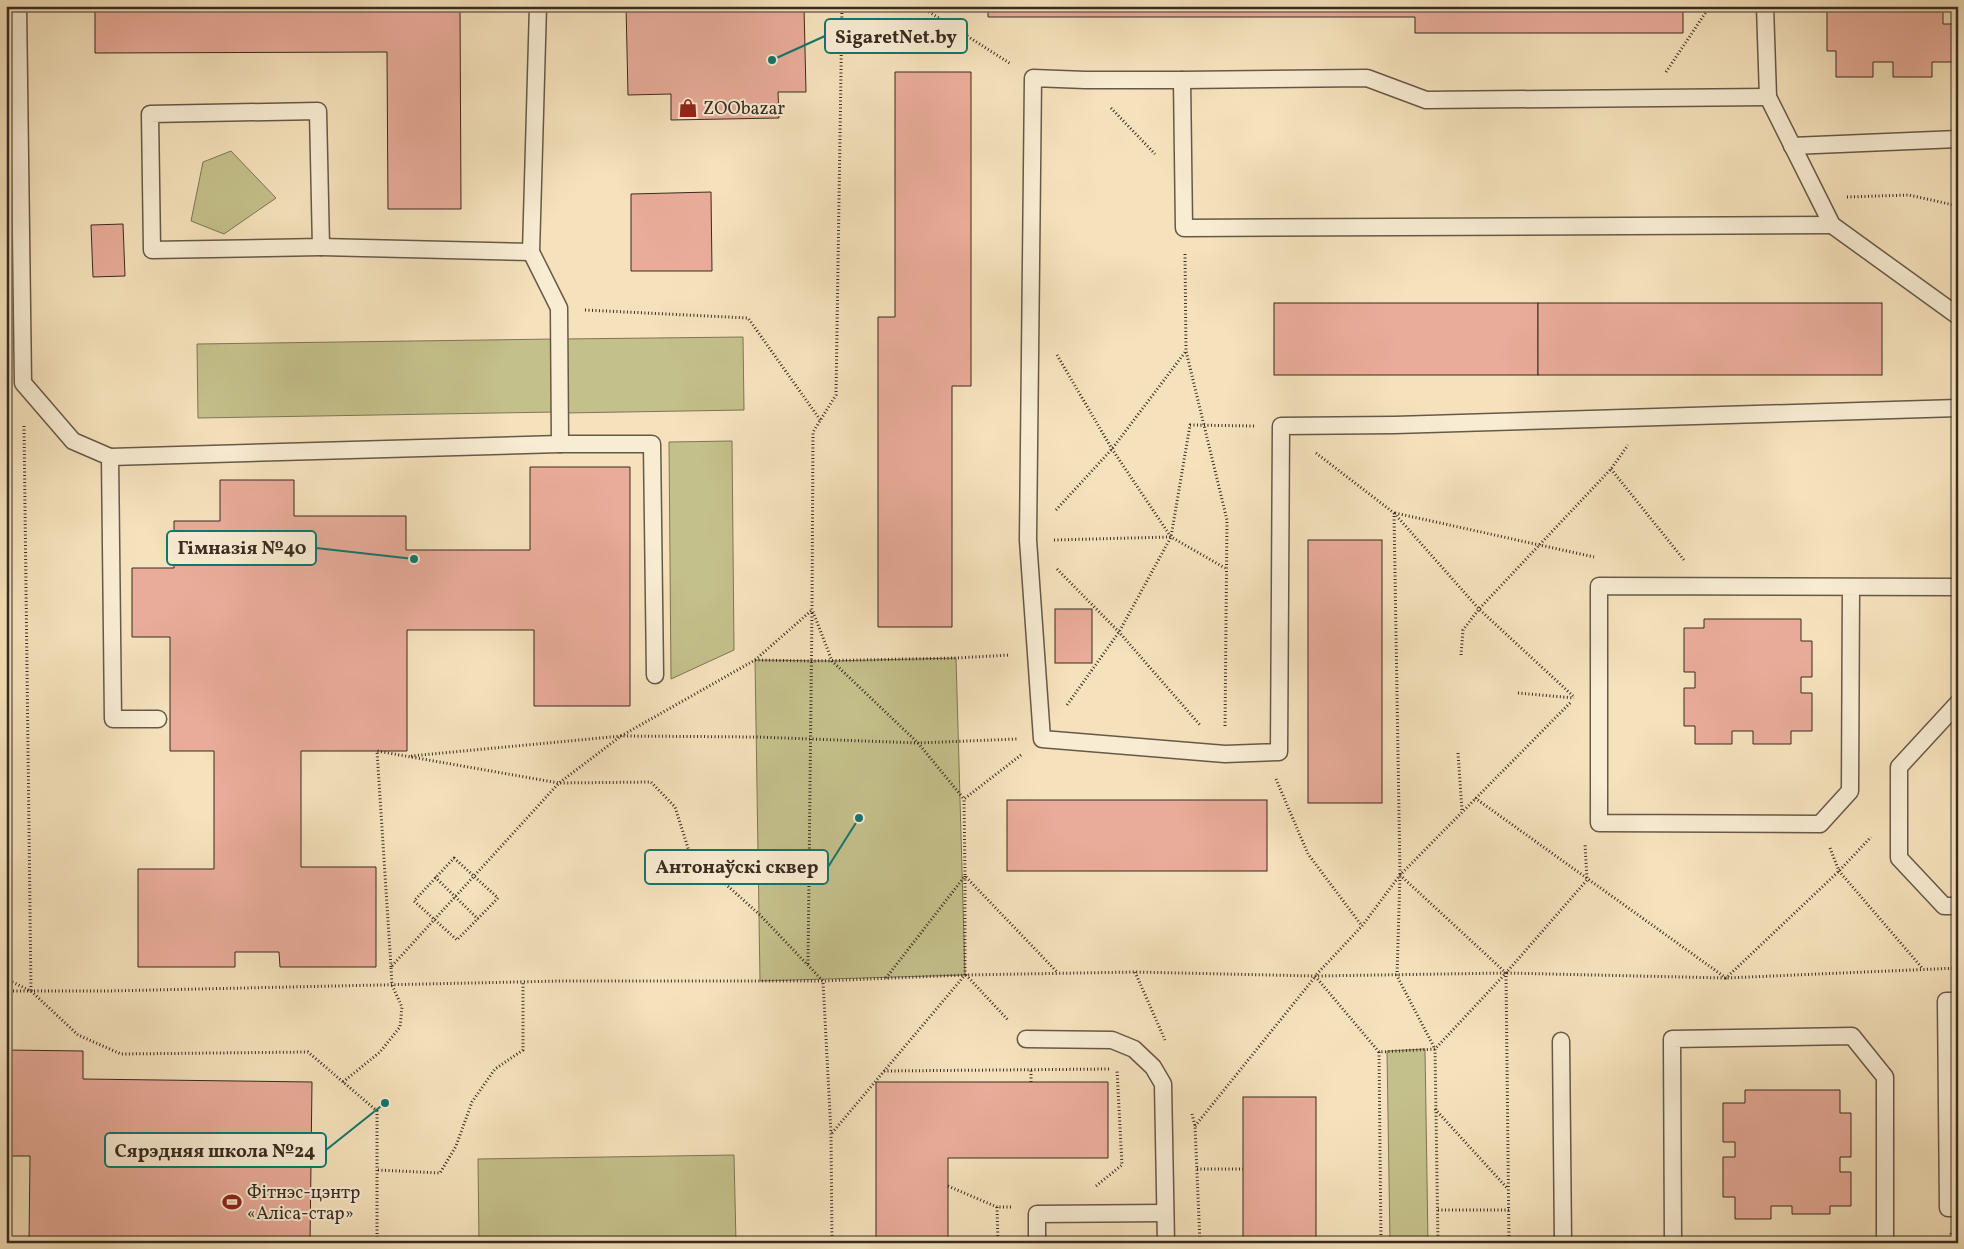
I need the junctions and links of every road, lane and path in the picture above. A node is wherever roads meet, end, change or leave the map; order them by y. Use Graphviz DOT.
graph roads {
  1 [pos="18,6"];
  2 [pos="538,6"];
  3 [pos="842,6"];
  4 [pos="920,6"];
  5 [pos="1710,6"];
  6 [pos="1765,6"];
  7 [pos="12,49"];
  8 [pos="1033,78"];
  9 [pos="1085,80"];
  10 [pos="1182,80"];
  11 [pos="1768,97"];
  12 [pos="1649,98"];
  13 [pos="1958,139"];
  14 [pos="1792,146"];
  15 [pos="1183,183"];
  16 [pos="1819,198"];
  17 [pos="1958,206"];
  18 [pos="1832,225"];
  19 [pos="1184,228"];
  20 [pos="321,247"];
  21 [pos="531,252"];
  22 [pos="559,308"];
  23 [pos="1958,316"];
  24 [pos="1055,350"];
  25 [pos="1186,350"];
  26 [pos="23,383"];
  27 [pos="1958,408"];
  28 [pos="1647,418"];
  29 [pos="821,421"];
  30 [pos="1204,425"];
  31 [pos="1281,426"];
  32 [pos="560,444"];
  33 [pos="1112,449"];
  34 [pos="110,457"];
  35 [pos="1611,469"];
  36 [pos="1394,513"];
  37 [pos="1171,537"];
  38 [pos="1028,540"];
  39 [pos="1540,545"];
  40 [pos="1594,557"];
  41 [pos="1225,568"];
  42 [pos="1704,586"];
  43 [pos="1958,587"];
  44 [pos="1851,588"];
  45 [pos="812,609"];
  46 [pos="1479,609"];
  47 [pos="1119,632"];
  48 [pos="1036,654"];
  49 [pos="1461,655"];
  50 [pos="755,660"];
  51 [pos="812,661"];
  52 [pos="832,661"];
  53 [pos="655,675"];
  54 [pos="1518,694"];
  55 [pos="1575,698"];
  56 [pos="1958,703"];
  57 [pos="1576,708"];
  58 [pos="158,719"];
  59 [pos="621,736"];
  60 [pos="1042,738"];
  61 [pos="811,739"];
  62 [pos="918,743"];
  63 [pos="1264,753"];
  64 [pos="1458,753"];
  65 [pos="1225,754"];
  66 [pos="406,756"];
  67 [pos="559,783"];
  68 [pos="1475,798"];
  69 [pos="964,799"];
  70 [pos="1899,807"];
  71 [pos="1462,810"];
  72 [pos="1820,824"];
  73 [pos="1585,842"];
  74 [pos="1839,871"];
  75 [pos="1400,875"];
  76 [pos="473,876"];
  77 [pos="965,876"];
  78 [pos="435,877"];
  79 [pos="1587,880"];
  80 [pos="455,897"];
  81 [pos="1958,906"];
  82 [pos="478,919"];
  83 [pos="436,920"];
  84 [pos="1362,926"];
  85 [pos="808,965"];
  86 [pos="391,967"];
  87 [pos="1958,968"];
  88 [pos="1923,970"];
  89 [pos="1135,972"];
  90 [pos="1058,973"];
  91 [pos="1506,973"];
  92 [pos="965,975"];
  93 [pos="1315,976"];
  94 [pos="1397,976"];
  95 [pos="885,978"];
  96 [pos="1726,978"];
  97 [pos="6,979"];
  98 [pos="823,981"];
  99 [pos="523,983"];
  100 [pos="392,985"];
  101 [pos="6,991"];
  102 [pos="31,991"];
  103 [pos="1958,1001"];
  104 [pos="1026,1039"];
  105 [pos="1561,1041"];
  106 [pos="1166,1043"];
  107 [pos="1435,1049"];
  108 [pos="1379,1052"];
  109 [pos="1117,1069"];
  110 [pos="1031,1070"];
  111 [pos="884,1071"];
  112 [pos="1123,1075"];
  113 [pos="343,1082"];
  114 [pos="1031,1082"];
  115 [pos="1190,1107"];
  116 [pos="1435,1108"];
  117 [pos="1195,1126"];
  118 [pos="831,1133"];
  119 [pos="1197,1169"];
  120 [pos="1243,1169"];
  121 [pos="378,1170"];
  122 [pos="948,1186"];
  123 [pos="1092,1188"];
  124 [pos="1508,1189"];
  125 [pos="997,1207"];
  126 [pos="1958,1208"];
  127 [pos="1438,1210"];
  128 [pos="1509,1210"];
  129 [pos="1166,1213"];
  130 [pos="377,1243"];
  131 [pos="832,1243"];
  132 [pos="1037,1243"];
  133 [pos="1166,1243"];
  134 [pos="1200,1243"];
  135 [pos="1380,1243"];
  136 [pos="1438,1243"];
  137 [pos="1509,1243"];
  138 [pos="1563,1243"];
  139 [pos="1672,1243"];
  140 [pos="1885,1243"];
  1 -- 7 [label="lane"];
  2 -- 21 [label="lane"];
  3 -- 29 [label="path"];
  4 -- 8 [label="path"];
  5 -- 12 [label="path"];
  6 -- 11 [label="lane"];
  7 -- 26 [label="lane"];
  8 -- 9 [label="lane"];
  8 -- 38 [label="lane"];
  9 -- 10 [label="lane"];
  9 -- 15 [label="path"];
  10 -- 12 [label="lane"];
  10 -- 15 [label="lane"];
  11 -- 12 [label="lane"];
  11 -- 14 [label="lane"];
  13 -- 14 [label="lane"];
  14 -- 16 [label="lane"];
  15 -- 19 [label="lane"];
  16 -- 17 [label="path"];
  16 -- 18 [label="lane"];
  18 -- 19 [label="lane"];
  18 -- 23 [label="lane"];
  19 -- 25 [label="path"];
  20 -- 20 [label="lane"];
  20 -- 21 [label="lane"];
  21 -- 22 [label="lane"];
  22 -- 29 [label="path"];
  22 -- 32 [label="lane"];
  24 -- 33 [label="path"];
  25 -- 30 [label="path"];
  25 -- 33 [label="path"];
  26 -- 34 [label="lane"];
  26 -- 102 [label="path"];
  27 -- 28 [label="lane"];
  28 -- 31 [label="lane"];
  28 -- 35 [label="path"];
  29 -- 45 [label="path"];
  30 -- 31 [label="path"];
  30 -- 37 [label="path"];
  30 -- 41 [label="path"];
  31 -- 36 [label="path"];
  31 -- 63 [label="lane"];
  32 -- 34 [label="lane"];
  32 -- 53 [label="lane"];
  33 -- 37 [label="path"];
  33 -- 38 [label="path"];
  34 -- 58 [label="lane"];
  35 -- 39 [label="path"];
  35 -- 42 [label="path"];
  36 -- 39 [label="path"];
  36 -- 46 [label="path"];
  36 -- 75 [label="path"];
  37 -- 38 [label="path"];
  37 -- 41 [label="path"];
  37 -- 47 [label="path"];
  38 -- 47 [label="path"];
  38 -- 48 [label="lane"];
  39 -- 40 [label="path"];
  39 -- 46 [label="path"];
  41 -- 65 [label="path"];
  42 -- 44 [label="lane"];
  42 -- 72 [label="lane"];
  43 -- 44 [label="lane"];
  44 -- 72 [label="lane"];
  45 -- 50 [label="path"];
  45 -- 51 [label="path"];
  45 -- 52 [label="path"];
  46 -- 49 [label="path"];
  46 -- 55 [label="path"];
  47 -- 60 [label="path"];
  47 -- 65 [label="path"];
  48 -- 52 [label="path"];
  48 -- 60 [label="lane"];
  50 -- 51 [label="path"];
  50 -- 59 [label="path"];
  51 -- 52 [label="path"];
  51 -- 61 [label="path"];
  52 -- 62 [label="path"];
  54 -- 55 [label="path"];
  55 -- 57 [label="path"];
  55 -- 68 [label="path"];
  56 -- 70 [label="lane"];
  59 -- 61 [label="path"];
  59 -- 66 [label="path"];
  59 -- 67 [label="path"];
  60 -- 62 [label="path"];
  60 -- 65 [label="lane"];
  60 -- 69 [label="path"];
  61 -- 62 [label="path"];
  61 -- 85 [label="path"];
  62 -- 69 [label="path"];
  63 -- 65 [label="lane"];
  63 -- 84 [label="path"];
  64 -- 71 [label="path"];
  66 -- 67 [label="path"];
  66 -- 86 [label="path"];
  67 -- 76 [label="path"];
  67 -- 85 [label="path"];
  68 -- 71 [label="path"];
  68 -- 79 [label="path"];
  69 -- 77 [label="path"];
  70 -- 74 [label="path"];
  70 -- 81 [label="lane"];
  71 -- 75 [label="path"];
  72 -- 74 [label="path"];
  73 -- 79 [label="path"];
  74 -- 88 [label="path"];
  74 -- 96 [label="path"];
  75 -- 84 [label="path"];
  75 -- 91 [label="path"];
  75 -- 94 [label="path"];
  76 -- 78 [label="path"];
  76 -- 80 [label="path"];
  76 -- 82 [label="path"];
  77 -- 90 [label="path"];
  77 -- 92 [label="path"];
  77 -- 95 [label="path"];
  78 -- 80 [label="path"];
  78 -- 83 [label="path"];
  79 -- 91 [label="path"];
  79 -- 96 [label="path"];
  80 -- 82 [label="path"];
  80 -- 83 [label="path"];
  82 -- 83 [label="path"];
  83 -- 86 [label="path"];
  84 -- 93 [label="path"];
  85 -- 98 [label="path"];
  86 -- 100 [label="path"];
  87 -- 88 [label="path"];
  88 -- 96 [label="path"];
  89 -- 90 [label="path"];
  89 -- 93 [label="path"];
  89 -- 106 [label="path"];
  90 -- 92 [label="path"];
  91 -- 94 [label="path"];
  91 -- 96 [label="path"];
  91 -- 107 [label="path"];
  91 -- 124 [label="path"];
  92 -- 95 [label="path"];
  92 -- 104 [label="path"];
  92 -- 111 [label="path"];
  93 -- 94 [label="path"];
  93 -- 108 [label="path"];
  93 -- 117 [label="path"];
  94 -- 107 [label="path"];
  95 -- 98 [label="path"];
  97 -- 102 [label="path"];
  98 -- 99 [label="path"];
  98 -- 118 [label="path"];
  99 -- 100 [label="path"];
  99 -- 121 [label="path"];
  100 -- 102 [label="path"];
  100 -- 113 [label="path"];
  101 -- 102 [label="path"];
  102 -- 113 [label="path"];
  103 -- 126 [label="lane"];
  104 -- 129 [label="lane"];
  105 -- 138 [label="lane"];
  107 -- 108 [label="path"];
  107 -- 116 [label="path"];
  108 -- 135 [label="path"];
  109 -- 110 [label="path"];
  109 -- 112 [label="path"];
  109 -- 123 [label="path"];
  110 -- 111 [label="path"];
  110 -- 114 [label="path"];
  111 -- 118 [label="path"];
  113 -- 121 [label="path"];
  115 -- 117 [label="path"];
  116 -- 124 [label="path"];
  116 -- 127 [label="path"];
  117 -- 119 [label="path"];
  118 -- 131 [label="path"];
  119 -- 120 [label="path"];
  119 -- 134 [label="path"];
  121 -- 130 [label="path"];
  122 -- 125 [label="path"];
  124 -- 128 [label="path"];
  127 -- 128 [label="path"];
  127 -- 136 [label="path"];
  128 -- 137 [label="path"];
  129 -- 132 [label="lane"];
  129 -- 133 [label="lane"];
  139 -- 140 [label="lane"];
}
